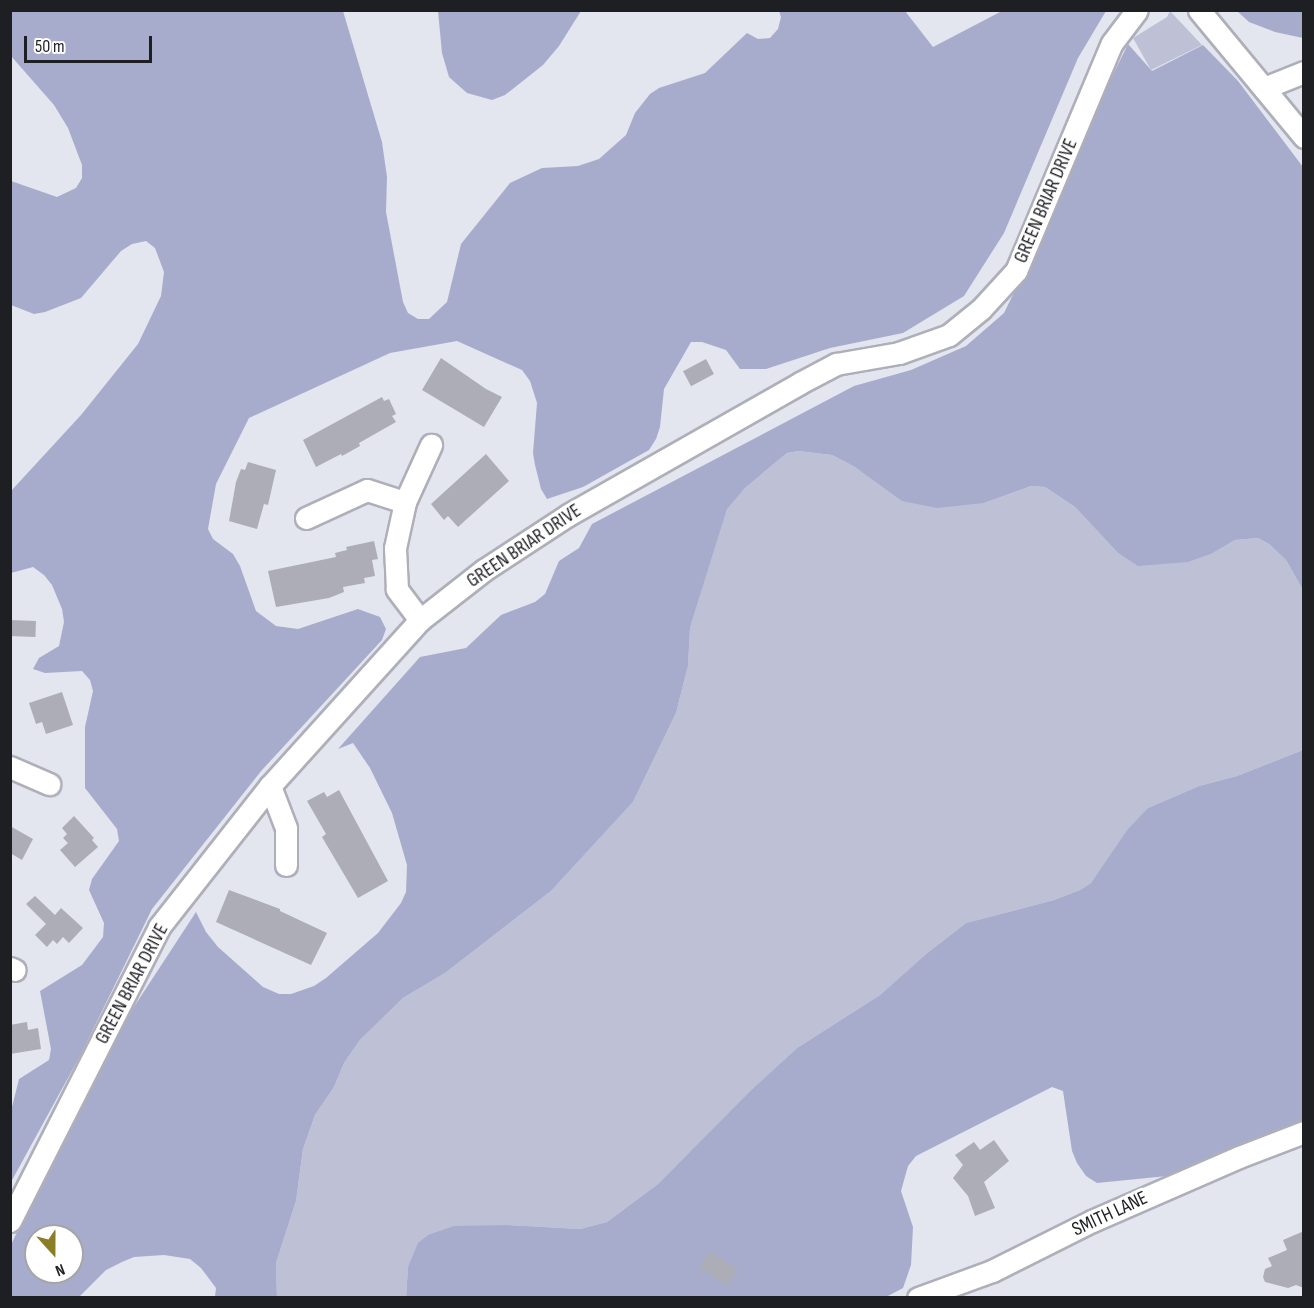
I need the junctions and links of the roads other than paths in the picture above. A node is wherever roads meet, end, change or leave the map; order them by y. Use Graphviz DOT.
graph roads {
  1 [pos="1137,10"];
  2 [pos="1199,10"];
  3 [pos="1304,72"];
  4 [pos="1264,88"];
  5 [pos="1304,137"];
  6 [pos="431,445"];
  7 [pos="405,502"];
  8 [pos="306,518"];
  9 [pos="420,620"];
  10 [pos="10,767"];
  11 [pos="49,784"];
  12 [pos="270,786"];
  13 [pos="286,865"];
  14 [pos="1304,1132"];
  15 [pos="10,1221"];
  16 [pos="918,1298"];
  1 -- 9 [label="street, GREEN BRIAR DRIVE"];
  2 -- 4 [label="street"];
  3 -- 4 [label="street"];
  4 -- 5 [label="street"];
  6 -- 7 [label="street"];
  7 -- 8 [label="street"];
  7 -- 9 [label="street"];
  9 -- 12 [label="street, GREEN BRIAR DRIVE"];
  10 -- 11 [label="street"];
  12 -- 13 [label="street"];
  12 -- 15 [label="street, GREEN BRIAR DRIVE"];
  14 -- 16 [label="street, SMITH LANE"];
}
